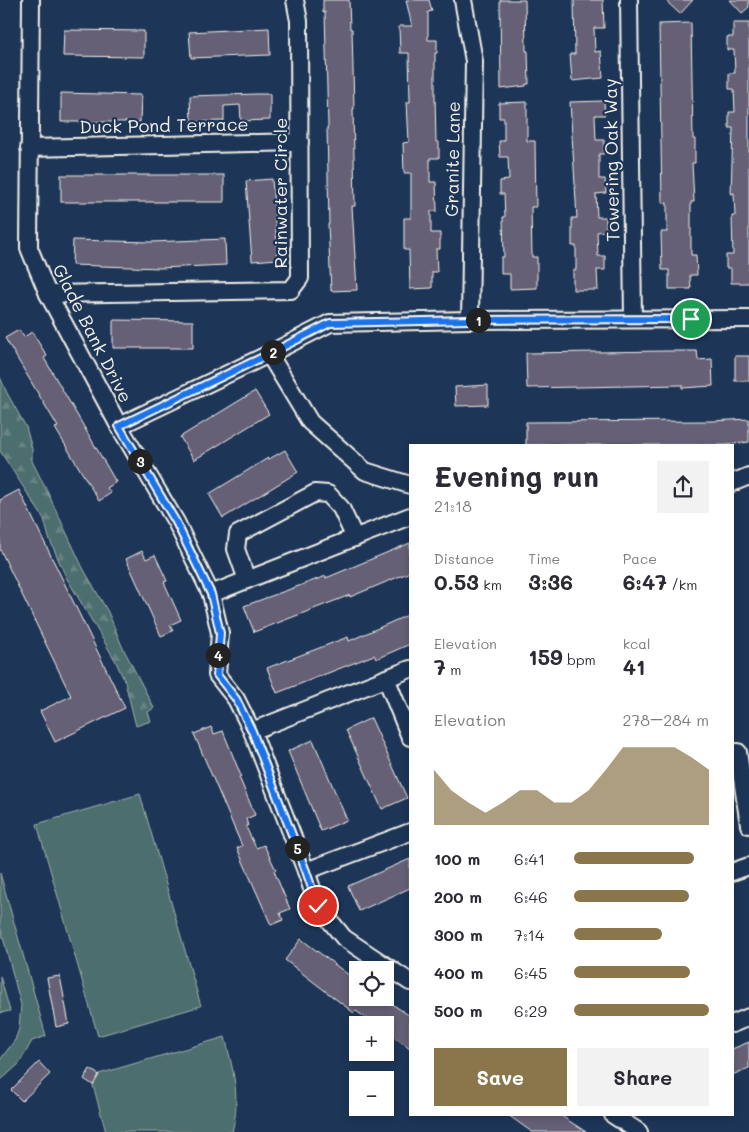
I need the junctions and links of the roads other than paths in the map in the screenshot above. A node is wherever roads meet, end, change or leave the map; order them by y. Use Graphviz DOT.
graph roads {
  1 [pos="30,0"];
  2 [pos="295,0"];
  3 [pos="463,0"];
  4 [pos="629,0"];
  5 [pos="300,142"];
  6 [pos="29,148"];
  7 [pos="48,294"];
  8 [pos="633,319"];
  9 [pos="749,319"];
  10 [pos="470,320"];
  11 [pos="269,354"];
  12 [pos="119,426"];
  13 [pos="749,476"];
  14 [pos="734,482"];
  15 [pos="409,485"];
  16 [pos="409,516"];
  17 [pos="355,538"];
  18 [pos="247,580"];
  19 [pos="211,594"];
  20 [pos="409,669"];
  21 [pos="386,678"];
  22 [pos="252,731"];
  23 [pos="409,735"];
  24 [pos="738,752"];
  25 [pos="749,825"];
  26 [pos="409,832"];
  27 [pos="749,866"];
  28 [pos="306,871"];
  29 [pos="734,871"];
  30 [pos="409,981"];
  31 [pos="749,1017"];
  32 [pos="734,1023"];
  33 [pos="615,1116"];
  34 [pos="639,1132"];
  1 -- 6 [label="street, Glade Bank Drive"];
  2 -- 5 [label="street, Rainwater Circle"];
  3 -- 10 [label="street, Granite Lane"];
  4 -- 8 [label="street, Towering Oak Way"];
  5 -- 6 [label="street, Duck Pond Terrace"];
  5 -- 7 [label="street, Rainwater Circle"];
  6 -- 7 [label="street, Glade Bank Drive"];
  7 -- 12 [label="street, Glade Bank Drive"];
  8 -- 9 [label="street"];
  8 -- 10 [label="street"];
  10 -- 11 [label="street"];
  11 -- 12 [label="street"];
  11 -- 15 [label="street"];
  12 -- 19 [label="street, Glade Bank Drive"];
  13 -- 14 [label="street"];
  16 -- 17 [label="street"];
  17 -- 18 [label="street"];
  17 -- 18 [label="street"];
  18 -- 19 [label="street"];
  19 -- 22 [label="street, Glade Bank Drive"];
  20 -- 21 [label="street"];
  21 -- 22 [label="street"];
  21 -- 23 [label="street"];
  22 -- 28 [label="street, Glade Bank Drive"];
  24 -- 25 [label="street"];
  26 -- 28 [label="street"];
  27 -- 29 [label="street"];
  28 -- 30 [label="street, Glade Bank Drive"];
  31 -- 32 [label="street"];
  33 -- 34 [label="street"];
}
